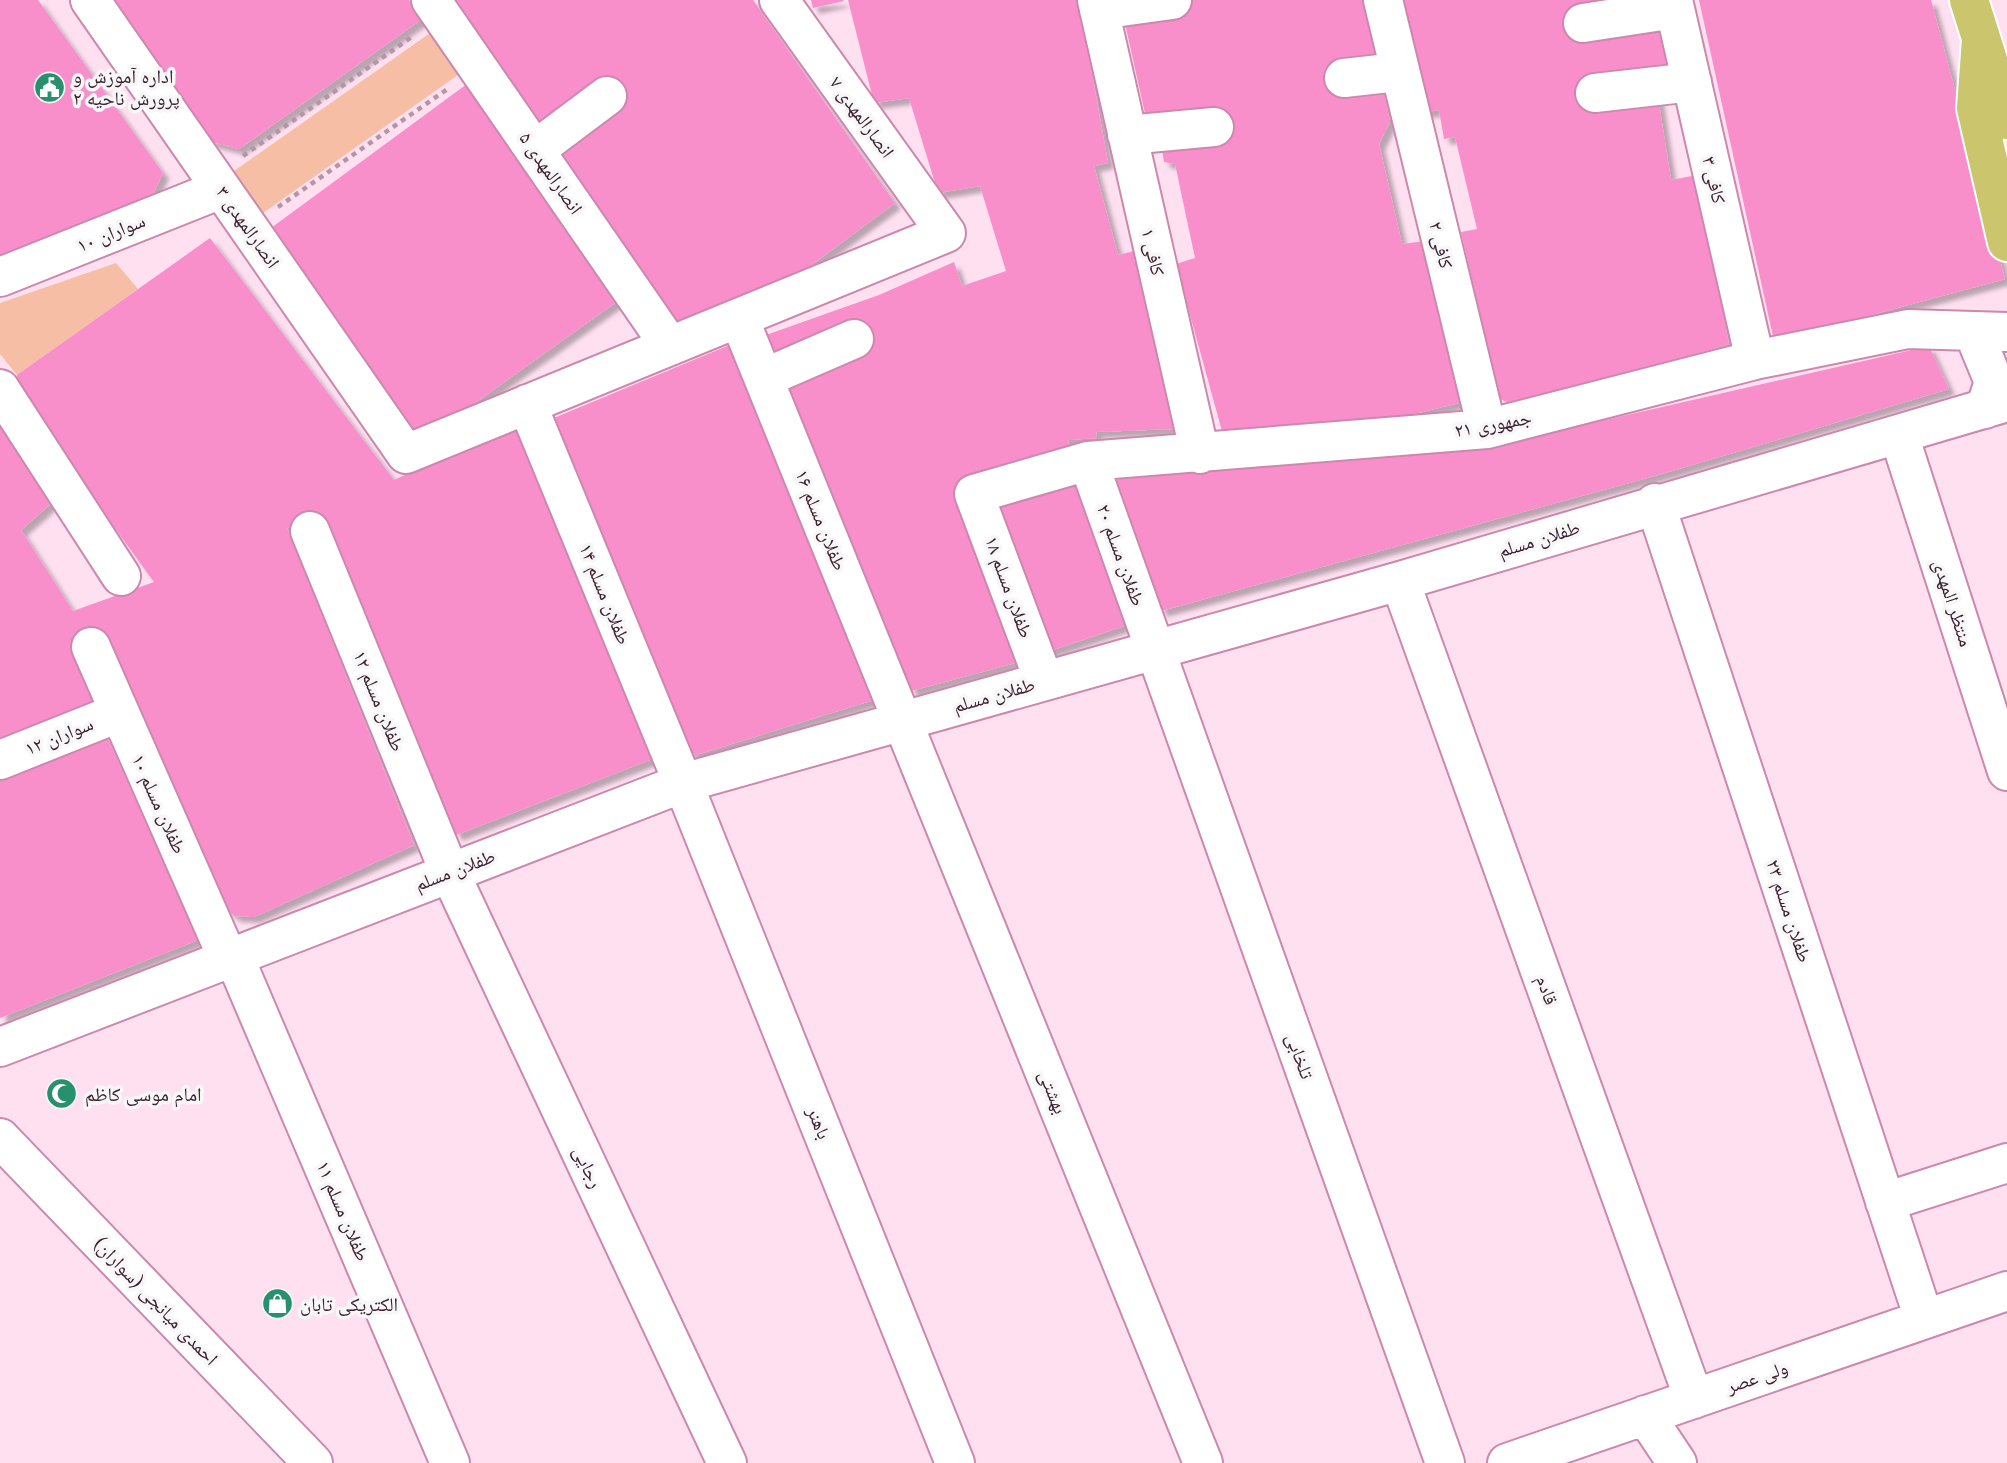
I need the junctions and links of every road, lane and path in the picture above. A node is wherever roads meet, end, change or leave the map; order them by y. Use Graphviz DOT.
graph roads {
  1 [pos="90,0"];
  2 [pos="779,0"];
  3 [pos="1172,0"];
  4 [pos="1383,0"];
  5 [pos="1969,0"];
  6 [pos="1674,4"];
  7 [pos="1098,5"];
  8 [pos="437,8"];
  9 [pos="1583,23"];
  10 [pos="1981,39"];
  11 [pos="1397,66"];
  12 [pos="478,68"];
  13 [pos="1344,78"];
  14 [pos="1692,82"];
  15 [pos="1595,93"];
  16 [pos="607,96"];
  17 [pos="2007,120"];
  18 [pos="1214,127"];
  19 [pos="1126,135"];
  20 [pos="535,150"];
  21 [pos="217,183"];
  22 [pos="248,228"];
  23 [pos="2007,242"];
  24 [pos="0,277"];
  25 [pos="739,318"];
  26 [pos="1990,331"];
  27 [pos="853,339"];
  28 [pos="670,346"];
  29 [pos="1755,360"];
  30 [pos="764,378"];
  31 [pos="0,389"];
  32 [pos="527,404"];
  33 [pos="1996,406"];
  34 [pos="1487,429"];
  35 [pos="1899,435"];
  36 [pos="1200,454"];
  37 [pos="1088,461"];
  38 [pos="974,494"];
  39 [pos="1655,503"];
  40 [pos="310,531"];
  41 [pos="121,576"];
  42 [pos="1400,581"];
  43 [pos="91,647"];
  44 [pos="1155,649"];
  45 [pos="1044,681"];
  46 [pos="118,713"];
  47 [pos="902,721"];
  48 [pos="0,760"];
  49 [pos="2007,771"];
  50 [pos="683,783"];
  51 [pos="449,872"];
  52 [pos="232,960"];
  53 [pos="0,1046"];
  54 [pos="0,1138"];
  55 [pos="2007,1163"];
  56 [pos="1885,1202"];
  57 [pos="2004,1300"];
  58 [pos="1924,1319"];
  59 [pos="1694,1399"];
  60 [pos="1645,1415"];
  61 [pos="313,1463"];
  62 [pos="450,1463"];
  63 [pos="727,1463"];
  64 [pos="955,1463"];
  65 [pos="1203,1463"];
  66 [pos="1446,1463"];
  67 [pos="1507,1463"];
  68 [pos="1677,1463"];
  1 -- 21 [label="street, انصارالمهدی ۳"];
  2 -- 25 [label="street, انصارالمهدی ۷"];
  3 -- 7 [label="street"];
  4 -- 11 [label="street, کافی ۲"];
  5 -- 10 [label="main road"];
  6 -- 9 [label="street"];
  6 -- 14 [label="street, کافی ۳"];
  7 -- 19 [label="street, کافی ۱"];
  8 -- 12 [label="street, انصارالمهدی ۵"];
  8 -- 21 [label="path"];
  10 -- 17 [label="main road"];
  10 -- 23 [label="main road"];
  11 -- 13 [label="street"];
  11 -- 34 [label="street, کافی ۲"];
  12 -- 20 [label="street, انصارالمهدی ۵"];
  12 -- 22 [label="path"];
  14 -- 15 [label="street"];
  14 -- 29 [label="street, کافی ۳"];
  16 -- 20 [label="street"];
  18 -- 19 [label="street"];
  19 -- 36 [label="street, کافی ۱"];
  20 -- 28 [label="street, انصارالمهدی ۵"];
  21 -- 22 [label="street, انصارالمهدی ۳"];
  21 -- 24 [label="street, سواران ۱۰"];
  22 -- 32 [label="street, انصارالمهدی ۳"];
  25 -- 28 [label="street"];
  25 -- 30 [label="street, طفلان مسلم ۱۶"];
  26 -- 29 [label="street, جمهوری ۲۱"];
  26 -- 33 [label="street"];
  27 -- 30 [label="street"];
  28 -- 32 [label="street"];
  29 -- 34 [label="street, جمهوری ۲۱"];
  30 -- 47 [label="street, طفلان مسلم ۱۶"];
  31 -- 41 [label="street"];
  32 -- 50 [label="street, طفلان مسلم ۱۴"];
  33 -- 35 [label="street, طفلان مسلم"];
  34 -- 36 [label="street, جمهوری ۲۱"];
  35 -- 39 [label="street, طفلان مسلم"];
  35 -- 49 [label="street, منتظر المهدی"];
  36 -- 37 [label="street, جمهوری ۲۱"];
  37 -- 38 [label="street, جمهوری ۲۱"];
  37 -- 44 [label="street, طفلان مسلم ۲۰"];
  38 -- 45 [label="street, طفلان مسلم ۱۸"];
  39 -- 42 [label="street, طفلان مسلم"];
  39 -- 56 [label="street, طفلان مسلم ۲۳"];
  40 -- 51 [label="street, طفلان مسلم ۱۲"];
  42 -- 44 [label="street, طفلان مسلم"];
  42 -- 59 [label="street, قادم"];
  43 -- 46 [label="street, طفلان مسلم ۱۰"];
  44 -- 45 [label="street, طفلان مسلم"];
  44 -- 66 [label="street, تلخابی"];
  45 -- 47 [label="street, طفلان مسلم"];
  46 -- 48 [label="street, سواران ۱۲"];
  46 -- 52 [label="street, طفلان مسلم ۱۰"];
  47 -- 50 [label="street, طفلان مسلم"];
  47 -- 65 [label="street, بهشتی"];
  50 -- 51 [label="street, طفلان مسلم"];
  50 -- 64 [label="street, باهنر"];
  51 -- 52 [label="street, طفلان مسلم"];
  51 -- 63 [label="street, رجایی"];
  52 -- 53 [label="street, طفلان مسلم"];
  52 -- 62 [label="street, طفلان مسلم ۱۱"];
  54 -- 61 [label="street, احمدی میانجی (سواران)"];
  55 -- 56 [label="street"];
  56 -- 58 [label="street, طفلان مسلم ۲۳"];
  57 -- 58 [label="street, ولی عصر"];
  58 -- 59 [label="street, ولی عصر"];
  59 -- 60 [label="street, ولی عصر"];
  60 -- 67 [label="street, ولی عصر"];
  60 -- 68 [label="street"];
}
